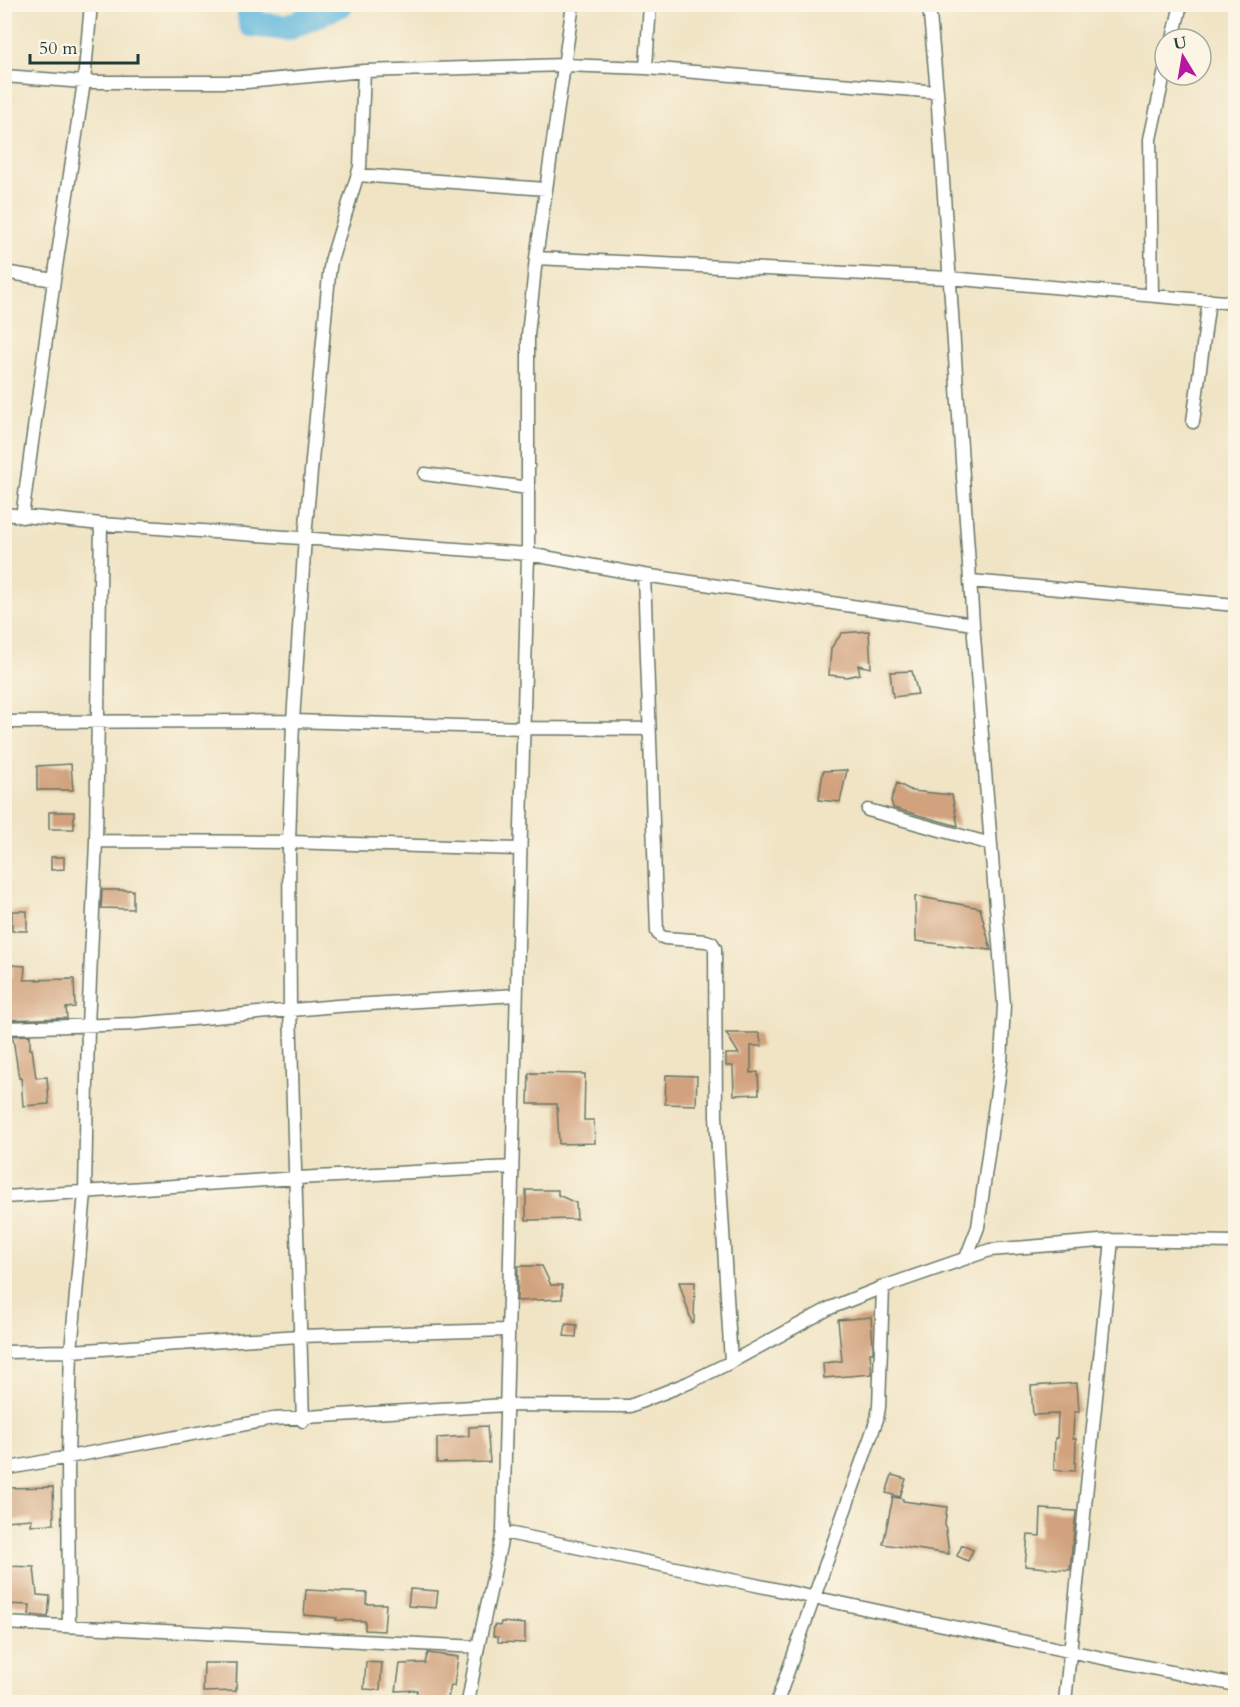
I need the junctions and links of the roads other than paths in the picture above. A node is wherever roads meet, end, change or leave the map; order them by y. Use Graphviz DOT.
graph roads {
  1 [pos="91,4"];
  2 [pos="573,4"];
  3 [pos="650,4"];
  4 [pos="929,4"];
  5 [pos="1181,4"];
  6 [pos="1176,27"];
  7 [pos="564,65"];
  8 [pos="646,69"];
  9 [pos="364,70"];
  10 [pos="4,76"];
  11 [pos="84,82"];
  12 [pos="1161,87"];
  13 [pos="937,92"];
  14 [pos="358,175"];
  15 [pos="546,189"];
  16 [pos="536,258"];
  17 [pos="4,272"];
  18 [pos="949,278"];
  19 [pos="54,280"];
  20 [pos="1152,294"];
  21 [pos="1209,300"];
  22 [pos="1236,303"];
  23 [pos="1193,422"];
  24 [pos="425,474"];
  25 [pos="528,488"];
  26 [pos="4,514"];
  27 [pos="22,517"];
  28 [pos="101,524"];
  29 [pos="304,537"];
  30 [pos="528,554"];
  31 [pos="644,575"];
  32 [pos="971,581"];
  33 [pos="1236,605"];
  34 [pos="973,624"];
  35 [pos="4,722"];
  36 [pos="98,722"];
  37 [pos="293,722"];
  38 [pos="523,728"];
  39 [pos="649,729"];
  40 [pos="868,810"];
  41 [pos="96,841"];
  42 [pos="289,842"];
  43 [pos="991,844"];
  44 [pos="520,849"];
  45 [pos="516,995"];
  46 [pos="290,1010"];
  47 [pos="88,1026"];
  48 [pos="4,1028"];
  49 [pos="512,1167"];
  50 [pos="297,1178"];
  51 [pos="85,1193"];
  52 [pos="4,1197"];
  53 [pos="1112,1240"];
  54 [pos="1236,1242"];
  55 [pos="966,1258"];
  56 [pos="883,1287"];
  57 [pos="507,1330"];
  58 [pos="299,1336"];
  59 [pos="71,1351"];
  60 [pos="4,1352"];
  61 [pos="730,1362"];
  62 [pos="506,1405"];
  63 [pos="303,1419"];
  64 [pos="68,1457"];
  65 [pos="4,1468"];
  66 [pos="503,1532"];
  67 [pos="814,1596"];
  68 [pos="4,1623"];
  69 [pos="69,1626"];
  70 [pos="478,1647"];
  71 [pos="1071,1653"];
  72 [pos="1236,1685"];
  73 [pos="468,1702"];
  74 [pos="777,1702"];
  75 [pos="1065,1702"];
  1 -- 11 [label="street"];
  2 -- 7 [label="street"];
  3 -- 8 [label="street"];
  4 -- 13 [label="street"];
  5 -- 6 [label="street"];
  7 -- 8 [label="street"];
  7 -- 9 [label="street"];
  7 -- 15 [label="street"];
  8 -- 13 [label="street"];
  9 -- 11 [label="street"];
  9 -- 14 [label="street"];
  10 -- 11 [label="street"];
  11 -- 19 [label="street"];
  12 -- 20 [label="street"];
  13 -- 18 [label="street"];
  14 -- 15 [label="street"];
  14 -- 29 [label="street"];
  15 -- 16 [label="street"];
  16 -- 18 [label="street"];
  16 -- 25 [label="street"];
  17 -- 19 [label="street"];
  18 -- 20 [label="street"];
  18 -- 32 [label="street"];
  19 -- 27 [label="street"];
  20 -- 21 [label="street"];
  21 -- 22 [label="street"];
  21 -- 23 [label="street"];
  24 -- 25 [label="street"];
  25 -- 30 [label="street"];
  26 -- 27 [label="street"];
  27 -- 28 [label="street"];
  28 -- 29 [label="street"];
  28 -- 36 [label="street"];
  29 -- 30 [label="street"];
  29 -- 37 [label="street"];
  30 -- 31 [label="street"];
  30 -- 38 [label="street"];
  31 -- 34 [label="street"];
  31 -- 39 [label="street"];
  32 -- 33 [label="street"];
  32 -- 34 [label="street"];
  34 -- 43 [label="street"];
  35 -- 36 [label="street"];
  36 -- 37 [label="street"];
  36 -- 41 [label="street"];
  37 -- 38 [label="street"];
  37 -- 42 [label="street"];
  38 -- 39 [label="street"];
  38 -- 44 [label="street"];
  39 -- 61 [label="street"];
  40 -- 43 [label="street"];
  41 -- 42 [label="street"];
  41 -- 47 [label="street"];
  42 -- 44 [label="street"];
  42 -- 46 [label="street"];
  43 -- 55 [label="street"];
  44 -- 45 [label="street"];
  45 -- 46 [label="street"];
  45 -- 49 [label="street"];
  46 -- 47 [label="street"];
  46 -- 50 [label="street"];
  47 -- 48 [label="street"];
  47 -- 51 [label="street"];
  49 -- 50 [label="street"];
  49 -- 57 [label="street"];
  50 -- 51 [label="street"];
  50 -- 58 [label="street"];
  51 -- 52 [label="street"];
  51 -- 59 [label="street"];
  53 -- 54 [label="street"];
  53 -- 55 [label="street"];
  53 -- 71 [label="street"];
  55 -- 56 [label="street"];
  56 -- 61 [label="street"];
  56 -- 67 [label="street"];
  57 -- 58 [label="street"];
  57 -- 62 [label="street"];
  58 -- 59 [label="street"];
  58 -- 63 [label="street"];
  59 -- 60 [label="street"];
  59 -- 64 [label="street"];
  61 -- 62 [label="street"];
  62 -- 63 [label="street"];
  62 -- 66 [label="street"];
  63 -- 64 [label="street"];
  64 -- 65 [label="street"];
  64 -- 69 [label="street"];
  66 -- 67 [label="street"];
  66 -- 70 [label="street"];
  67 -- 71 [label="street"];
  67 -- 74 [label="street"];
  68 -- 69 [label="street"];
  69 -- 70 [label="street"];
  70 -- 73 [label="street"];
  71 -- 72 [label="street"];
  71 -- 75 [label="street"];
}
